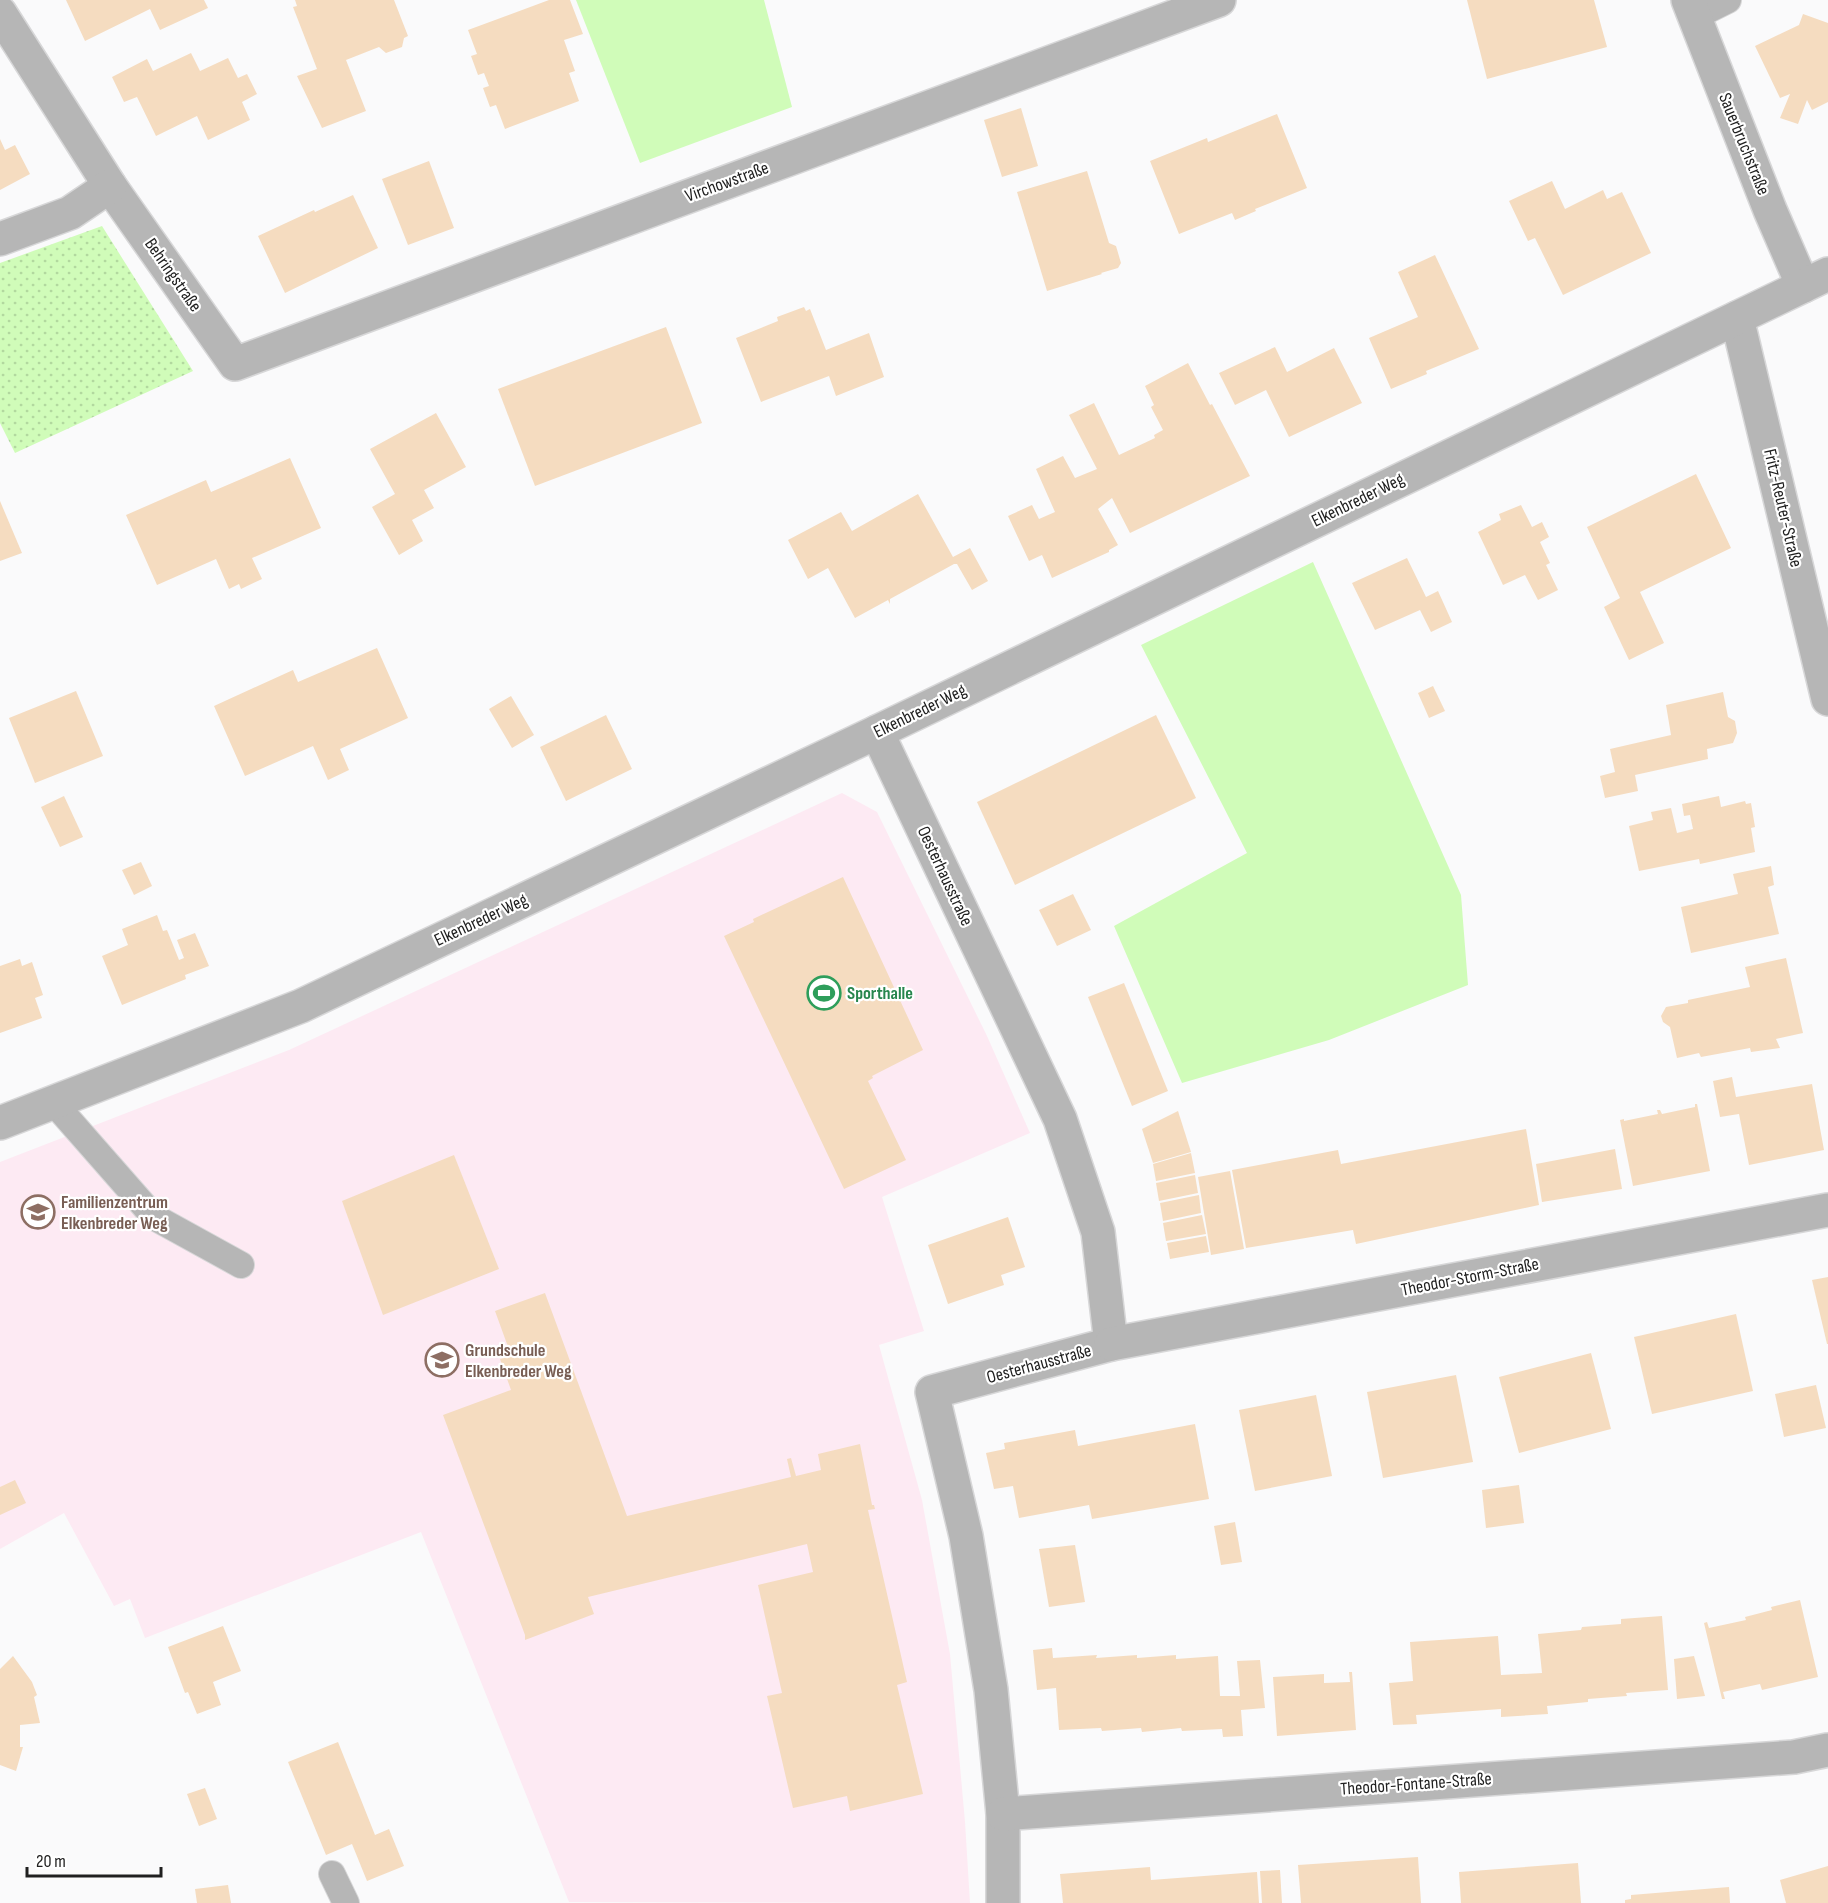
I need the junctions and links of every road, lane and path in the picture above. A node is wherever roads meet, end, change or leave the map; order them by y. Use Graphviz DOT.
graph roads {
  1 [pos="1219,0"];
  2 [pos="1728,0"];
  3 [pos="1691,9"];
  4 [pos="0,13"];
  5 [pos="111,186"];
  6 [pos="0,239"];
  7 [pos="1815,280"];
  8 [pos="1737,318"];
  9 [pos="235,364"];
  10 [pos="1828,699"];
  11 [pos="877,732"];
  12 [pos="54,1103"];
  13 [pos="0,1123"];
  14 [pos="1828,1210"];
  15 [pos="241,1265"];
  16 [pos="1111,1344"];
  17 [pos="1828,1750"];
  18 [pos="1003,1814"];
  19 [pos="332,1874"];
  20 [pos="346,1903"];
  21 [pos="1003,1903"];
  1 -- 9 [label="street, Virchowstraße"];
  2 -- 3 [label="lane"];
  3 -- 7 [label="street, Sauerbruchstraße"];
  4 -- 5 [label="street, Behringstraße"];
  5 -- 6 [label="street"];
  5 -- 9 [label="street, Behringstraße"];
  7 -- 8 [label="street, Elkenbreder Weg"];
  8 -- 10 [label="street, Fritz-Reuter-Straße"];
  8 -- 11 [label="street, Elkenbreder Weg"];
  11 -- 12 [label="street, Elkenbreder Weg"];
  11 -- 16 [label="street, Oesterhausstraße"];
  12 -- 13 [label="street, Elkenbreder Weg"];
  12 -- 15 [label="lane"];
  14 -- 16 [label="street, Theodor-Storm-Straße"];
  16 -- 18 [label="street, Oesterhausstraße"];
  17 -- 18 [label="street, Theodor-Fontane-Straße"];
  18 -- 21 [label="street, Oesterhausstraße"];
  19 -- 20 [label="lane"];
}
